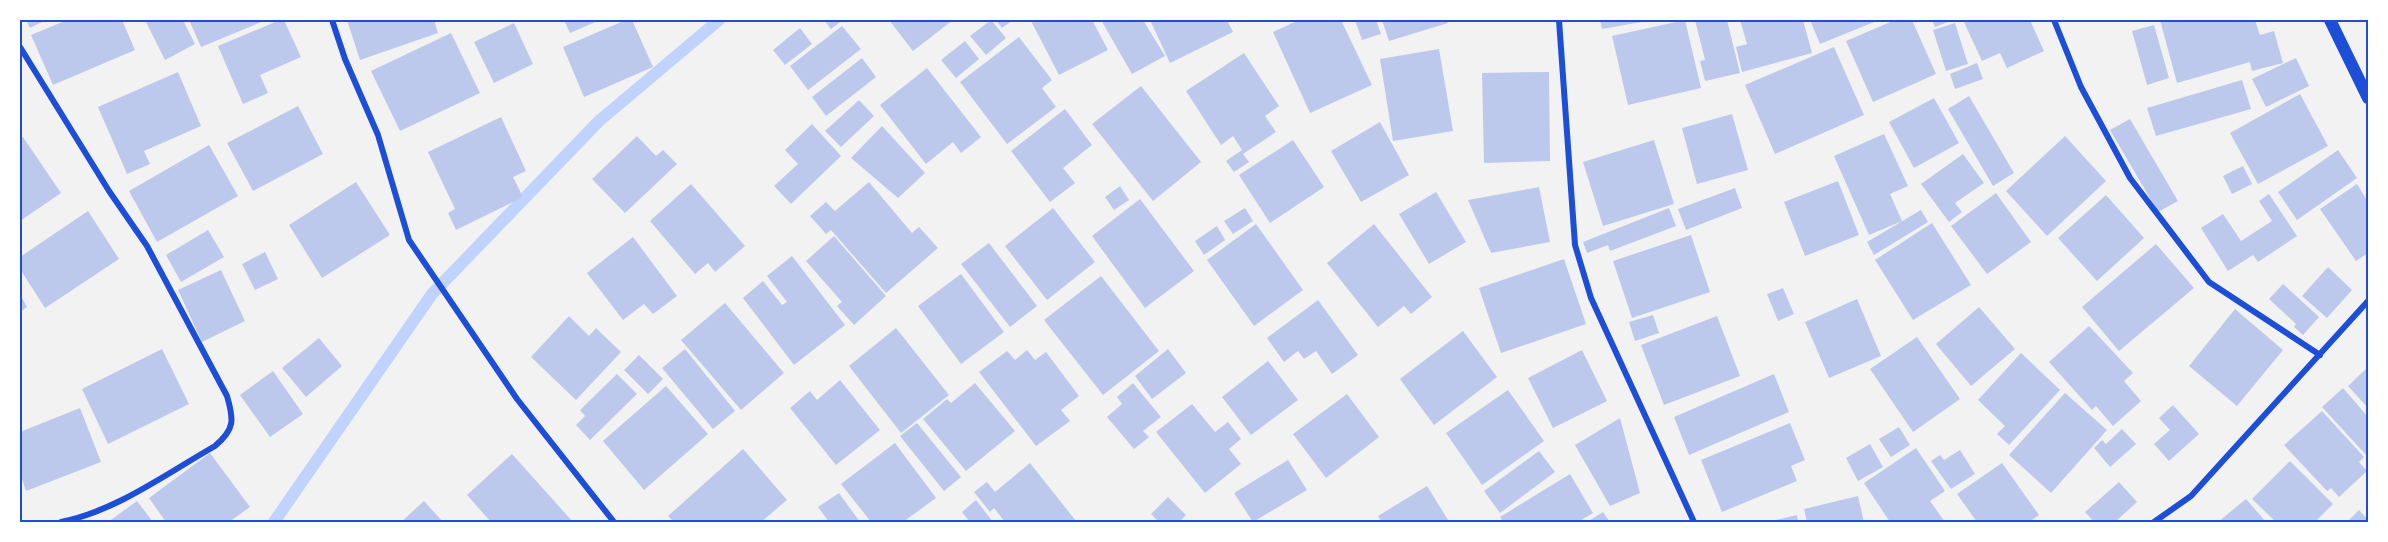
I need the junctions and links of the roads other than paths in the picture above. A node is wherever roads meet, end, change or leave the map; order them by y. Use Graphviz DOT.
graph roads {
  1 [pos="333,20"];
  2 [pos="1559,20"];
  3 [pos="2054,20"];
  4 [pos="2330,20"];
  5 [pos="20,47"];
  6 [pos="2368,98"];
  7 [pos="2368,301"];
  8 [pos="2320,355"];
  9 [pos="61,522"];
  10 [pos="614,522"];
  11 [pos="1694,522"];
  12 [pos="2154,522"];
  1 -- 10 [label="street"];
  2 -- 11 [label="street"];
  3 -- 8 [label="street"];
  4 -- 6 [label="main road"];
  5 -- 9 [label="street"];
  7 -- 8 [label="street"];
  8 -- 12 [label="street"];
}
